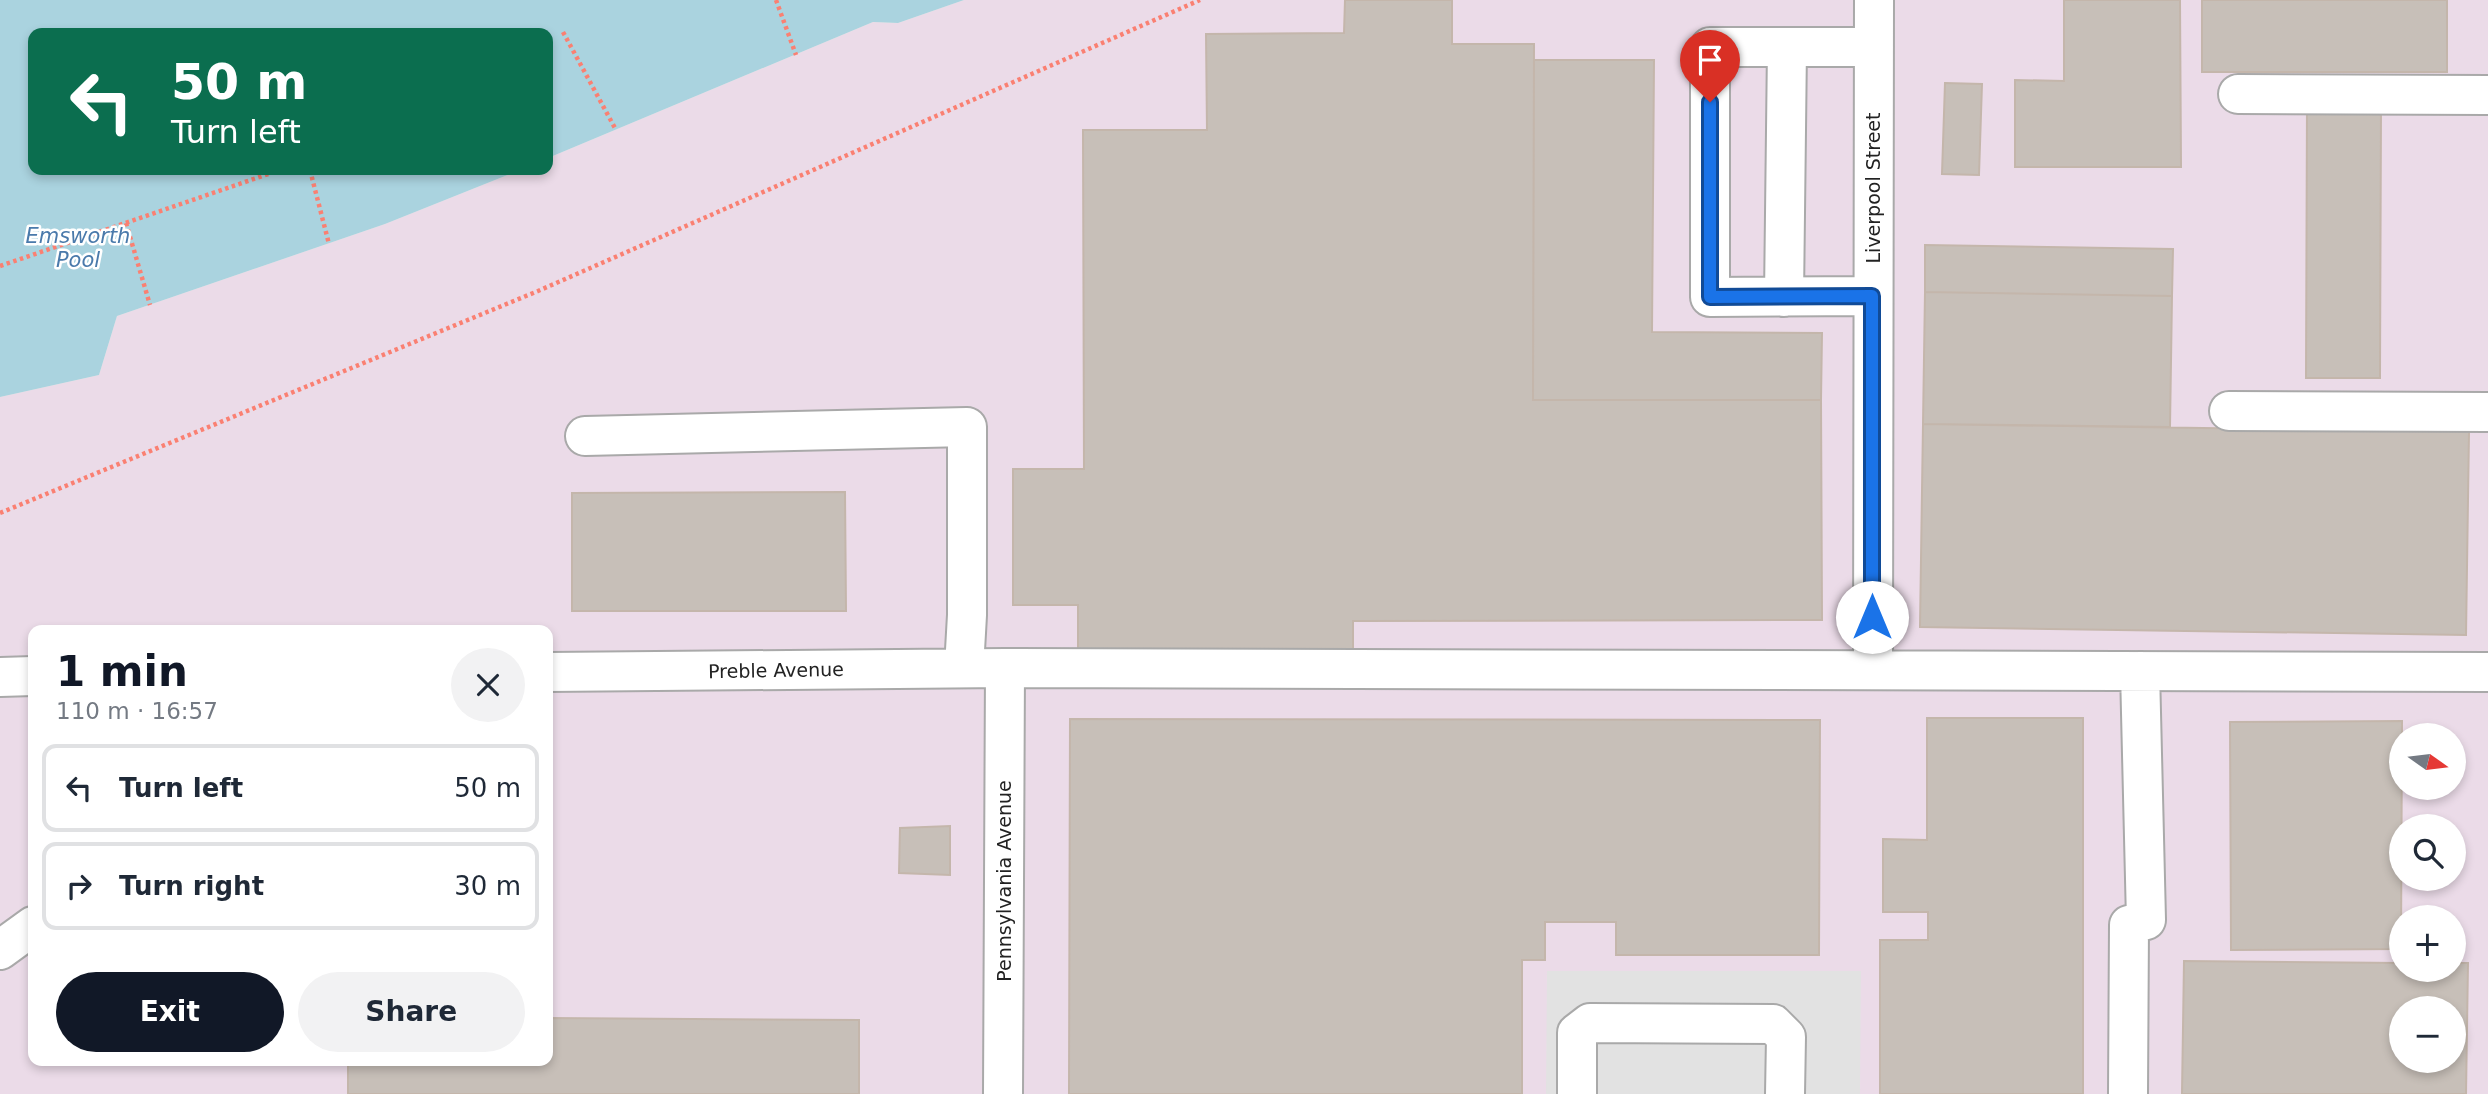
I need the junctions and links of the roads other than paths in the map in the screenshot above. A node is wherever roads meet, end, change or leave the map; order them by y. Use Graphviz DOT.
graph roads {
  1 [pos="1874,0"];
  2 [pos="1787,47"];
  3 [pos="1874,47"];
  4 [pos="2238,94"];
  5 [pos="2488,95"];
  6 [pos="1872,296"];
  7 [pos="1784,297"];
  8 [pos="2229,411"];
  9 [pos="2488,412"];
  10 [pos="584,436"];
  11 [pos="964,668"];
  12 [pos="1005,668"];
  13 [pos="1872,670"];
  14 [pos="2140,671"];
  15 [pos="2488,671"];
  16 [pos="553,672"];
  17 [pos="28,676"];
  18 [pos="0,677"];
  19 [pos="28,930"];
  20 [pos="0,950"];
  21 [pos="1003,1094"];
  22 [pos="1577,1094"];
  23 [pos="1785,1094"];
  24 [pos="2128,1094"];
  1 -- 3 [label="street, Liverpool Street"];
  2 -- 3 [label="street"];
  2 -- 7 [label="street"];
  2 -- 7 [label="street"];
  3 -- 6 [label="street, Liverpool Street"];
  4 -- 5 [label="street"];
  6 -- 7 [label="street"];
  6 -- 13 [label="street, Liverpool Street"];
  8 -- 9 [label="street"];
  10 -- 11 [label="street"];
  11 -- 12 [label="street, Preble Avenue"];
  11 -- 16 [label="street, Preble Avenue"];
  12 -- 13 [label="street, Preble Avenue"];
  12 -- 21 [label="street, Pennsylvania Avenue"];
  13 -- 14 [label="street, Preble Avenue"];
  14 -- 15 [label="street, Preble Avenue"];
  14 -- 24 [label="street"];
  17 -- 18 [label="street"];
  19 -- 20 [label="street"];
  22 -- 23 [label="street"];
}
